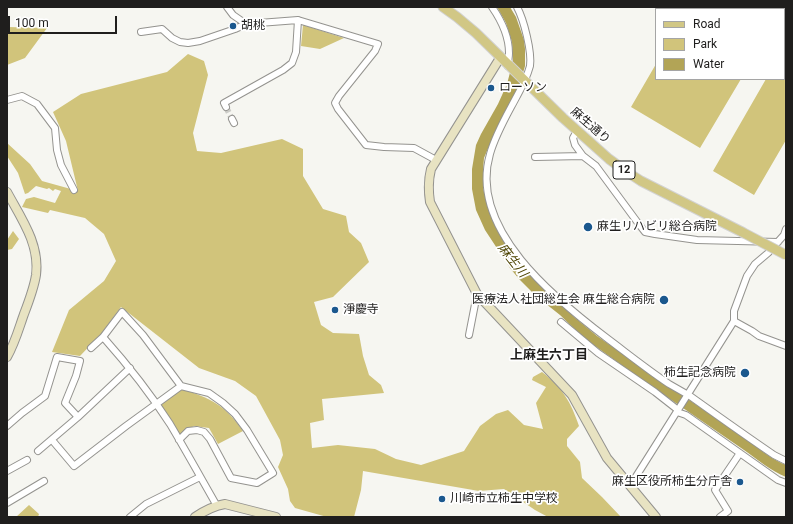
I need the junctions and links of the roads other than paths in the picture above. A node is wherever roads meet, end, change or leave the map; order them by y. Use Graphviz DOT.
graph roads {
  1 [pos="227,7"];
  2 [pos="443,7"];
  3 [pos="492,7"];
  4 [pos="517,7"];
  5 [pos="298,20"];
  6 [pos="246,24"];
  7 [pos="142,32"];
  8 [pos="500,58"];
  9 [pos="508,66"];
  10 [pos="525,81"];
  11 [pos="7,100"];
  12 [pos="226,107"];
  13 [pos="577,131"];
  14 [pos="583,156"];
  15 [pos="535,157"];
  16 [pos="436,160"];
  17 [pos="74,190"];
  18 [pos="7,192"];
  19 [pos="786,229"];
  20 [pos="778,242"];
  21 [pos="786,255"];
  22 [pos="477,294"];
  23 [pos="734,321"];
  24 [pos="561,322"];
  25 [pos="469,335"];
  26 [pos="103,337"];
  27 [pos="786,346"];
  28 [pos="90,348"];
  29 [pos="7,356"];
  30 [pos="130,368"];
  31 [pos="181,386"];
  32 [pos="687,397"];
  33 [pos="156,404"];
  34 [pos="678,410"];
  35 [pos="78,417"];
  36 [pos="7,426"];
  37 [pos="52,440"];
  38 [pos="179,440"];
  39 [pos="38,451"];
  40 [pos="740,453"];
  41 [pos="27,460"];
  42 [pos="786,461"];
  43 [pos="7,471"];
  44 [pos="200,477"];
  45 [pos="44,481"];
  46 [pos="786,483"];
  47 [pos="630,486"];
  48 [pos="7,503"];
  49 [pos="217,506"];
  50 [pos="130,517"];
  51 [pos="195,517"];
  52 [pos="276,517"];
  53 [pos="656,517"];
  54 [pos="720,517"];
  1 -- 6 [label="street"];
  2 -- 8 [label="main road, 麻生通り / 12"];
  3 -- 9 [label="street"];
  4 -- 10 [label="street"];
  5 -- 6 [label="street"];
  5 -- 12 [label="street"];
  5 -- 16 [label="street"];
  6 -- 7 [label="street"];
  8 -- 9 [label="main road, 麻生通り / 12"];
  8 -- 16 [label="street"];
  9 -- 10 [label="main road, 麻生通り / 12"];
  10 -- 13 [label="main road, 麻生通り / 12"];
  10 -- 32 [label="street"];
  11 -- 17 [label="street"];
  13 -- 14 [label="street"];
  13 -- 21 [label="main road, 麻生通り / 12, bridge"];
  14 -- 15 [label="street"];
  14 -- 20 [label="street"];
  16 -- 22 [label="street"];
  18 -- 29 [label="street"];
  19 -- 20 [label="street"];
  20 -- 23 [label="street"];
  22 -- 25 [label="street"];
  22 -- 47 [label="street"];
  23 -- 27 [label="street"];
  23 -- 32 [label="street"];
  24 -- 34 [label="street"];
  26 -- 28 [label="street"];
  26 -- 30 [label="street"];
  26 -- 31 [label="street"];
  30 -- 33 [label="street"];
  30 -- 35 [label="street"];
  31 -- 33 [label="street"];
  31 -- 38 [label="street"];
  32 -- 34 [label="street"];
  32 -- 42 [label="street"];
  33 -- 37 [label="street"];
  33 -- 38 [label="street"];
  34 -- 40 [label="street"];
  34 -- 47 [label="street"];
  35 -- 36 [label="street"];
  35 -- 37 [label="street"];
  37 -- 39 [label="street"];
  38 -- 44 [label="street"];
  40 -- 46 [label="street"];
  40 -- 54 [label="street"];
  41 -- 43 [label="street"];
  44 -- 49 [label="street"];
  44 -- 50 [label="street"];
  45 -- 48 [label="street"];
  47 -- 53 [label="street"];
  49 -- 51 [label="street"];
  49 -- 52 [label="street"];
}
